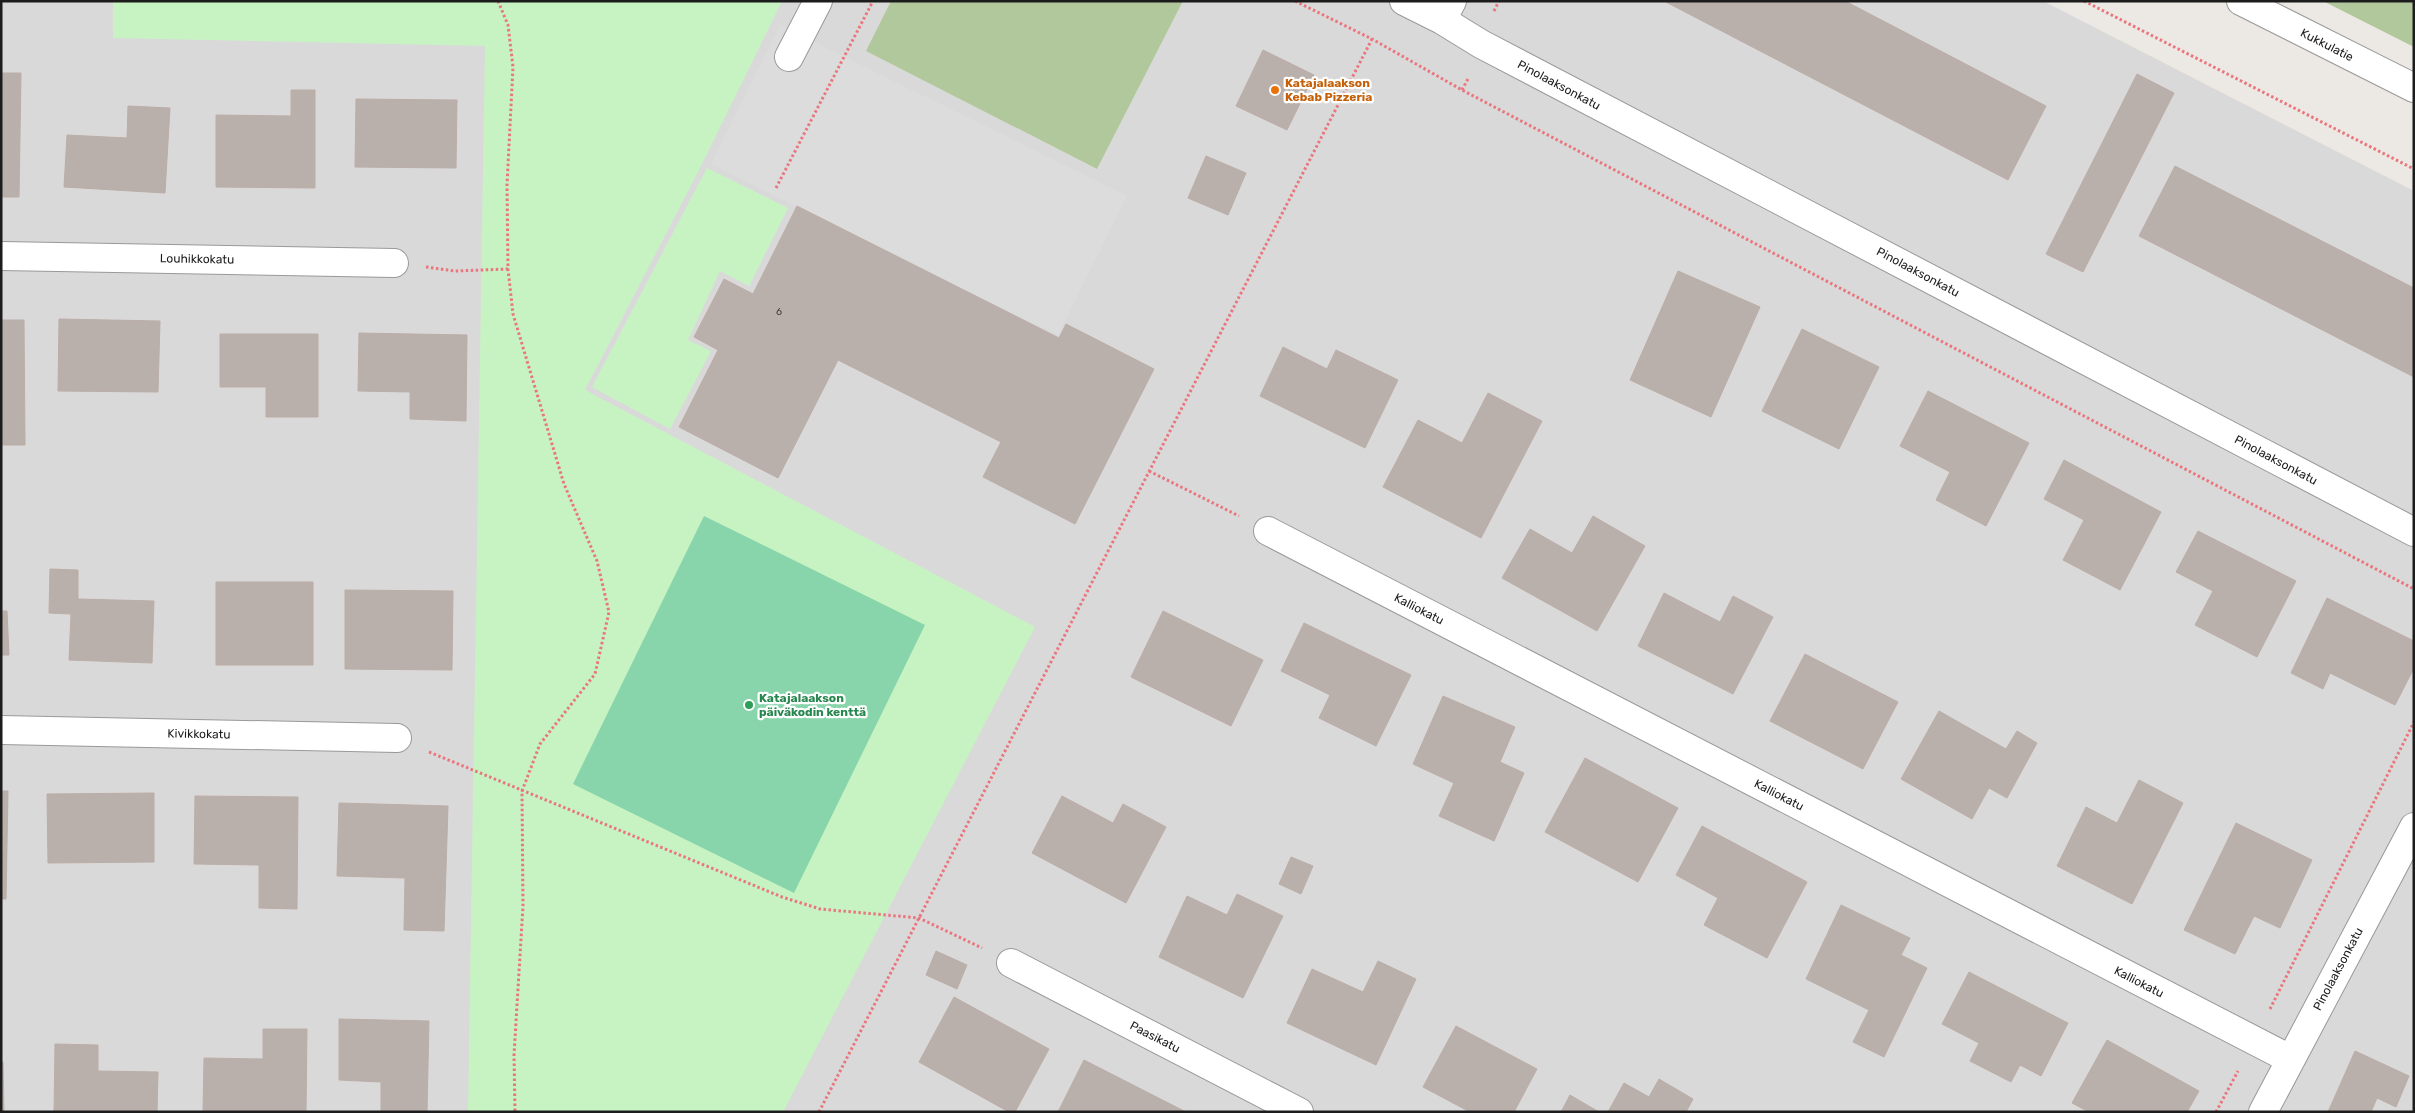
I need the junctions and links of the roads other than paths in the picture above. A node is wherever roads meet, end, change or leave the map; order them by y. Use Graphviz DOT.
graph roads {
  1 [pos="818,1"];
  2 [pos="1404,1"];
  3 [pos="2241,1"];
  4 [pos="1447,11"];
  5 [pos="789,57"];
  6 [pos="2414,88"];
  7 [pos="1,256"];
  8 [pos="394,263"];
  9 [pos="1268,531"];
  10 [pos="2414,532"];
  11 [pos="1,730"];
  12 [pos="397,738"];
  13 [pos="2414,826"];
  14 [pos="1011,963"];
  15 [pos="2290,1059"];
  16 [pos="1299,1112"];
  17 [pos="2263,1112"];
  1 -- 5 [label="street"];
  2 -- 4 [label="street, Pinolaaksonkatu"];
  3 -- 6 [label="street, Kukkulatie"];
  4 -- 10 [label="street, Pinolaaksonkatu"];
  7 -- 8 [label="street, Louhikkokatu"];
  9 -- 15 [label="street, Kalliokatu"];
  11 -- 12 [label="street, Kivikkokatu"];
  13 -- 15 [label="street, Pinolaaksonkatu"];
  14 -- 16 [label="street, Paasikatu"];
  15 -- 17 [label="street, Pinolaaksonkatu"];
}
